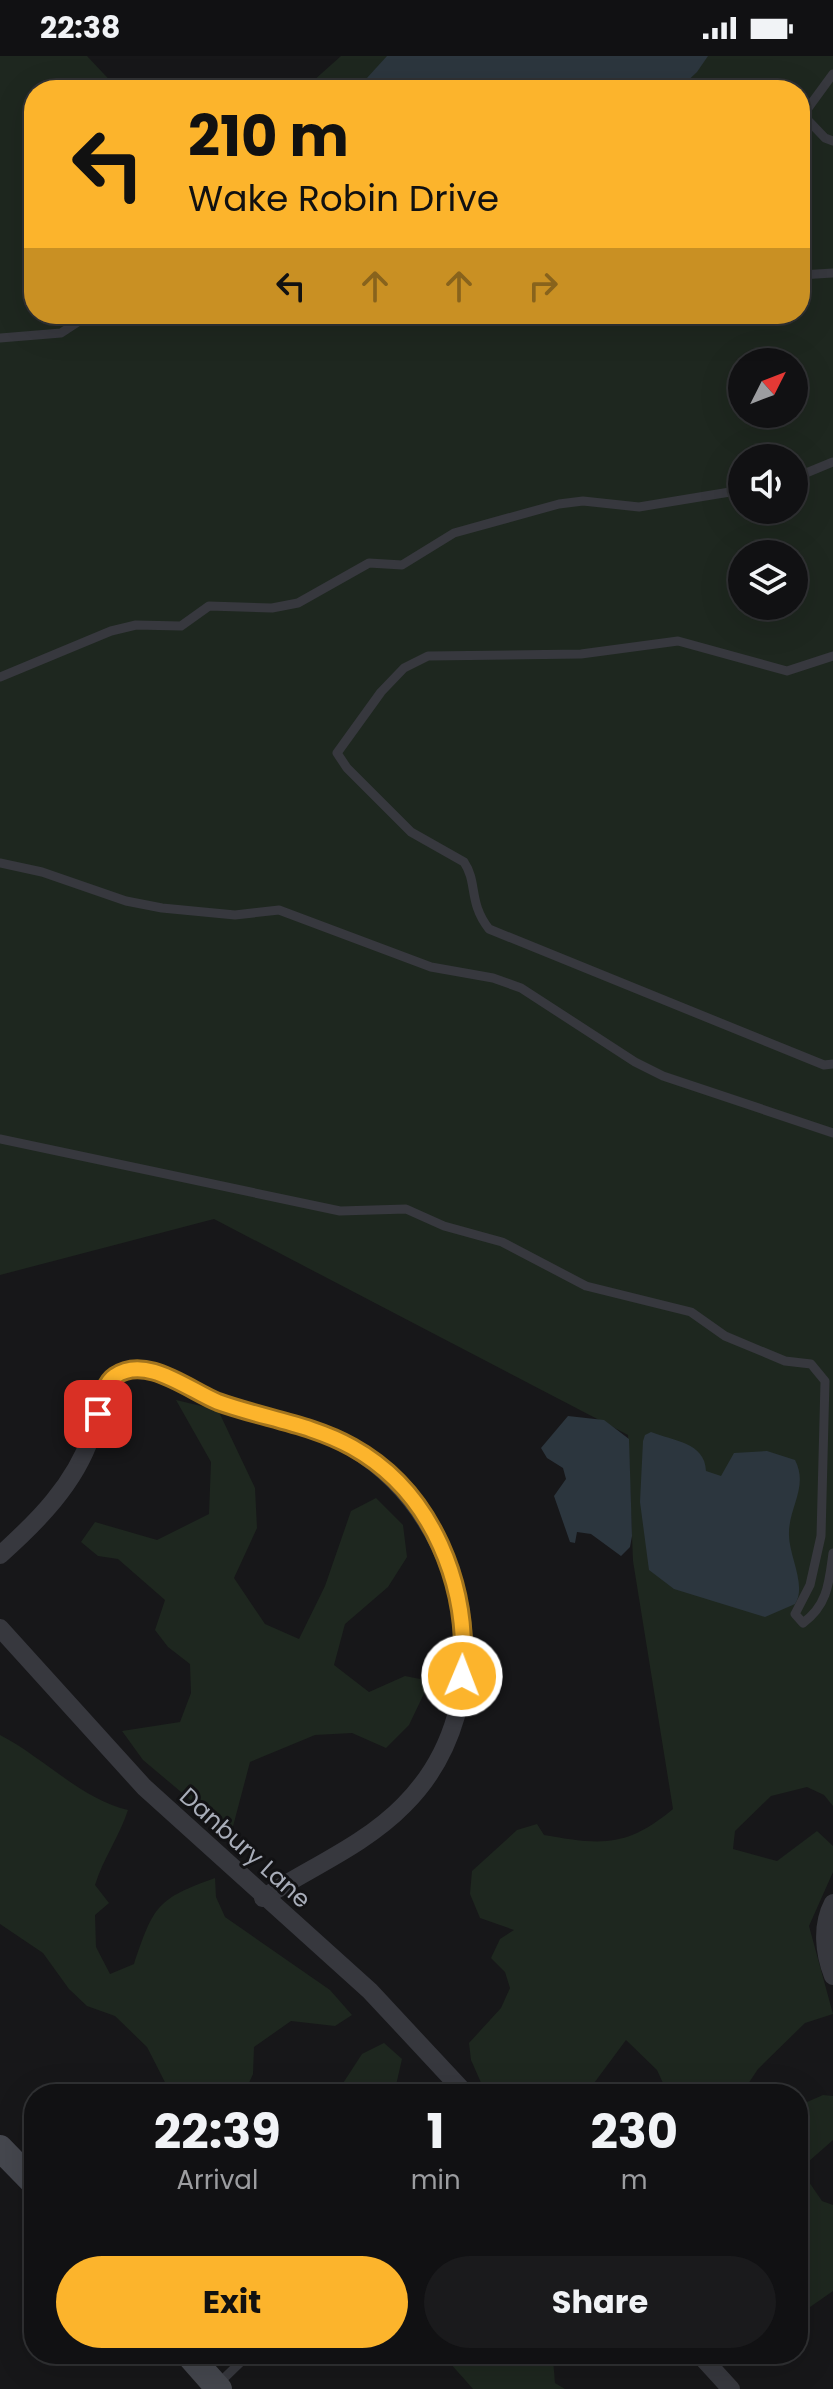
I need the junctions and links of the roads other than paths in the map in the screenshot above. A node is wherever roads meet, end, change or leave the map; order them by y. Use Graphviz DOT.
graph roads {
  1 [pos="833,74"];
  2 [pos="810,106"];
  3 [pos="810,124"];
  4 [pos="833,141"];
  5 [pos="833,273"];
  6 [pos="810,274"];
  7 [pos="75,324"];
  8 [pos="0,338"];
  9 [pos="833,462"];
  10 [pos="808,472"];
  11 [pos="728,492"];
  12 [pos="833,656"];
  13 [pos="0,677"];
  14 [pos="0,863"];
  15 [pos="833,1064"];
  16 [pos="833,1133"];
  17 [pos="0,1139"];
  18 [pos="833,1553"];
  19 [pos="0,1555"];
  20 [pos="0,1628"];
  21 [pos="263,1898"];
  22 [pos="833,1903"];
  23 [pos="833,1976"];
  24 [pos="457,2084"];
  25 [pos="1,2151"];
  26 [pos="24,2173"];
  27 [pos="199,2364"];
  28 [pos="240,2364"];
  29 [pos="708,2364"];
  30 [pos="218,2387"];
  31 [pos="731,2389"];
  1 -- 2 [label="lane"];
  3 -- 4 [label="lane"];
  5 -- 6 [label="lane"];
  7 -- 8 [label="lane"];
  9 -- 10 [label="lane"];
  11 -- 13 [label="lane"];
  12 -- 15 [label="lane"];
  14 -- 16 [label="lane"];
  17 -- 18 [label="lane"];
  19 -- 21 [label="street"];
  20 -- 21 [label="street, Danbury Lane"];
  21 -- 24 [label="street, Danbury Lane"];
  22 -- 23 [label="street"];
  25 -- 26 [label="street"];
  27 -- 30 [label="street"];
  28 -- 30 [label="lane"];
  29 -- 31 [label="street"];
}
